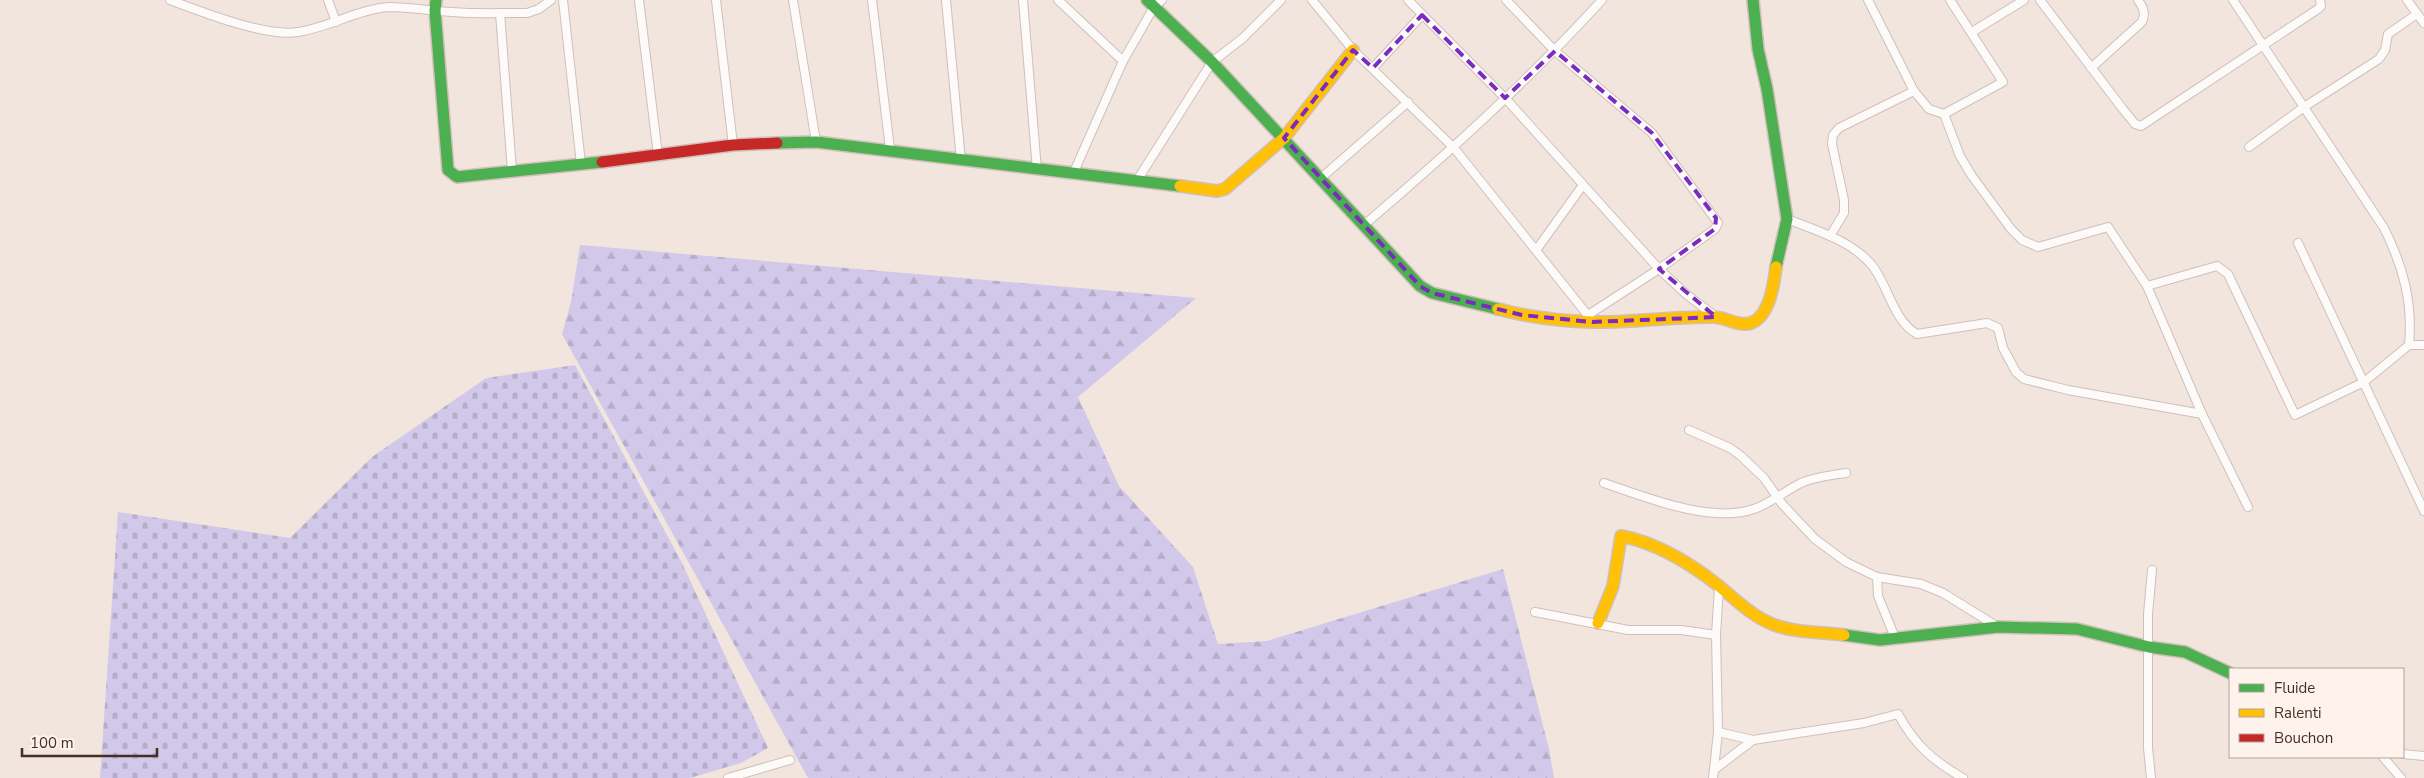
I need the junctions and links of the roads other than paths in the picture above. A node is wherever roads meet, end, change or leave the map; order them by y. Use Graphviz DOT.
graph roads {
  1 [pos="170,0"];
  2 [pos="328,0"];
  3 [pos="551,0"];
  4 [pos="563,0"];
  5 [pos="639,0"];
  6 [pos="716,0"];
  7 [pos="793,0"];
  8 [pos="872,0"];
  9 [pos="946,0"];
  10 [pos="1023,0"];
  11 [pos="1058,0"];
  12 [pos="1281,0"];
  13 [pos="1312,0"];
  14 [pos="1408,0"];
  15 [pos="1506,0"];
  16 [pos="1602,0"];
  17 [pos="1753,0"];
  18 [pos="1868,0"];
  19 [pos="1950,0"];
  20 [pos="2024,0"];
  21 [pos="2040,0"];
  22 [pos="2138,0"];
  23 [pos="2233,0"];
  24 [pos="2320,0"];
  25 [pos="2407,0"];
  26 [pos="1155,2"];
  27 [pos="436,6"];
  28 [pos="500,13"];
  29 [pos="2417,14"];
  30 [pos="1422,15"];
  31 [pos="336,22"];
  32 [pos="2424,23"];
  33 [pos="1972,32"];
  34 [pos="2262,44"];
  35 [pos="1353,50"];
  36 [pos="1555,51"];
  37 [pos="1123,61"];
  38 [pos="1212,62"];
  39 [pos="1373,68"];
  40 [pos="2091,68"];
  41 [pos="1914,92"];
  42 [pos="1505,98"];
  43 [pos="1408,102"];
  44 [pos="2304,107"];
  45 [pos="1944,114"];
  46 [pos="1284,138"];
  47 [pos="816,142"];
  48 [pos="733,145"];
  49 [pos="2249,147"];
  50 [pos="1454,148"];
  51 [pos="890,149"];
  52 [pos="658,156"];
  53 [pos="961,161"];
  54 [pos="581,164"];
  55 [pos="1037,170"];
  56 [pos="512,171"];
  57 [pos="1073,174"];
  58 [pos="1321,178"];
  59 [pos="1136,182"];
  60 [pos="1583,185"];
  61 [pos="1786,219"];
  62 [pos="1364,225"];
  63 [pos="1830,236"];
  64 [pos="2298,243"];
  65 [pos="1537,249"];
  66 [pos="1659,269"];
  67 [pos="2147,286"];
  68 [pos="1716,317"];
  69 [pos="1590,318"];
  70 [pos="2409,345"];
  71 [pos="2424,345"];
  72 [pos="2364,382"];
  73 [pos="2202,414"];
  74 [pos="1689,430"];
  75 [pos="1846,472"];
  76 [pos="1604,482"];
  77 [pos="1777,497"];
  78 [pos="2248,507"];
  79 [pos="2424,511"];
  80 [pos="2152,570"];
  81 [pos="1877,577"];
  82 [pos="1719,587"];
  83 [pos="1535,612"];
  84 [pos="1598,623"];
  85 [pos="1998,627"];
  86 [pos="1716,635"];
  87 [pos="1896,640"];
  88 [pos="2149,647"];
  89 [pos="2229,673"];
  90 [pos="1718,732"];
  91 [pos="1753,740"];
  92 [pos="2404,754"];
  93 [pos="2424,756"];
  94 [pos="2384,758"];
  95 [pos="790,760"];
  96 [pos="1715,769"];
  97 [pos="728,778"];
  98 [pos="1713,778"];
  99 [pos="1963,778"];
  100 [pos="2151,778"];
  101 [pos="2401,778"];
  1 -- 31 [label="street"];
  2 -- 31 [label="street"];
  3 -- 28 [label="street"];
  4 -- 54 [label="street"];
  5 -- 52 [label="street"];
  6 -- 48 [label="street"];
  7 -- 47 [label="street"];
  8 -- 51 [label="street"];
  9 -- 53 [label="street"];
  10 -- 55 [label="street"];
  11 -- 37 [label="street"];
  12 -- 38 [label="street"];
  13 -- 35 [label="street"];
  14 -- 30 [label="street"];
  15 -- 36 [label="street"];
  16 -- 36 [label="street"];
  17 -- 61 [label="street"];
  18 -- 41 [label="street"];
  19 -- 33 [label="street"];
  20 -- 33 [label="street"];
  21 -- 40 [label="street"];
  22 -- 40 [label="street"];
  23 -- 34 [label="street"];
  24 -- 34 [label="street"];
  25 -- 29 [label="street"];
  26 -- 37 [label="street"];
  26 -- 38 [label="street"];
  27 -- 28 [label="street"];
  27 -- 31 [label="street"];
  27 -- 56 [label="street"];
  28 -- 56 [label="street"];
  29 -- 32 [label="street"];
  29 -- 44 [label="street"];
  30 -- 39 [label="street"];
  30 -- 42 [label="street"];
  33 -- 45 [label="street"];
  34 -- 40 [label="street"];
  34 -- 44 [label="street"];
  35 -- 39 [label="street"];
  35 -- 46 [label="street"];
  36 -- 42 [label="street"];
  36 -- 66 [label="street"];
  37 -- 57 [label="street"];
  38 -- 46 [label="street"];
  38 -- 59 [label="street"];
  39 -- 43 [label="street"];
  41 -- 45 [label="street"];
  41 -- 63 [label="street"];
  42 -- 50 [label="street"];
  42 -- 60 [label="street"];
  43 -- 50 [label="street"];
  43 -- 58 [label="street"];
  44 -- 49 [label="street"];
  44 -- 70 [label="street"];
  45 -- 67 [label="street"];
  46 -- 58 [label="street"];
  46 -- 59 [label="street"];
  47 -- 48 [label="street"];
  47 -- 51 [label="street"];
  48 -- 52 [label="street"];
  50 -- 62 [label="street"];
  50 -- 65 [label="street"];
  51 -- 53 [label="street"];
  52 -- 54 [label="street"];
  53 -- 55 [label="street"];
  54 -- 56 [label="street"];
  55 -- 57 [label="street"];
  57 -- 59 [label="street"];
  58 -- 62 [label="street"];
  60 -- 65 [label="street"];
  60 -- 66 [label="street"];
  61 -- 63 [label="street"];
  61 -- 68 [label="street"];
  62 -- 69 [label="street"];
  63 -- 73 [label="street"];
  64 -- 72 [label="street"];
  65 -- 69 [label="street"];
  66 -- 68 [label="street"];
  66 -- 69 [label="street"];
  67 -- 72 [label="street"];
  67 -- 73 [label="street"];
  68 -- 69 [label="street"];
  70 -- 71 [label="street"];
  70 -- 72 [label="street"];
  72 -- 79 [label="street"];
  73 -- 78 [label="street"];
  74 -- 77 [label="street"];
  75 -- 77 [label="street"];
  76 -- 77 [label="street"];
  77 -- 81 [label="street"];
  80 -- 88 [label="street"];
  81 -- 85 [label="street"];
  81 -- 87 [label="street"];
  82 -- 84 [label="street"];
  82 -- 86 [label="street"];
  82 -- 87 [label="street"];
  83 -- 84 [label="street"];
  84 -- 86 [label="street"];
  85 -- 87 [label="street"];
  85 -- 88 [label="street"];
  86 -- 90 [label="street"];
  88 -- 89 [label="street"];
  88 -- 100 [label="street"];
  90 -- 91 [label="street"];
  90 -- 96 [label="street"];
  91 -- 96 [label="street"];
  91 -- 99 [label="street"];
  92 -- 93 [label="street"];
  94 -- 101 [label="street"];
  95 -- 97 [label="street"];
  96 -- 98 [label="street"];
}
